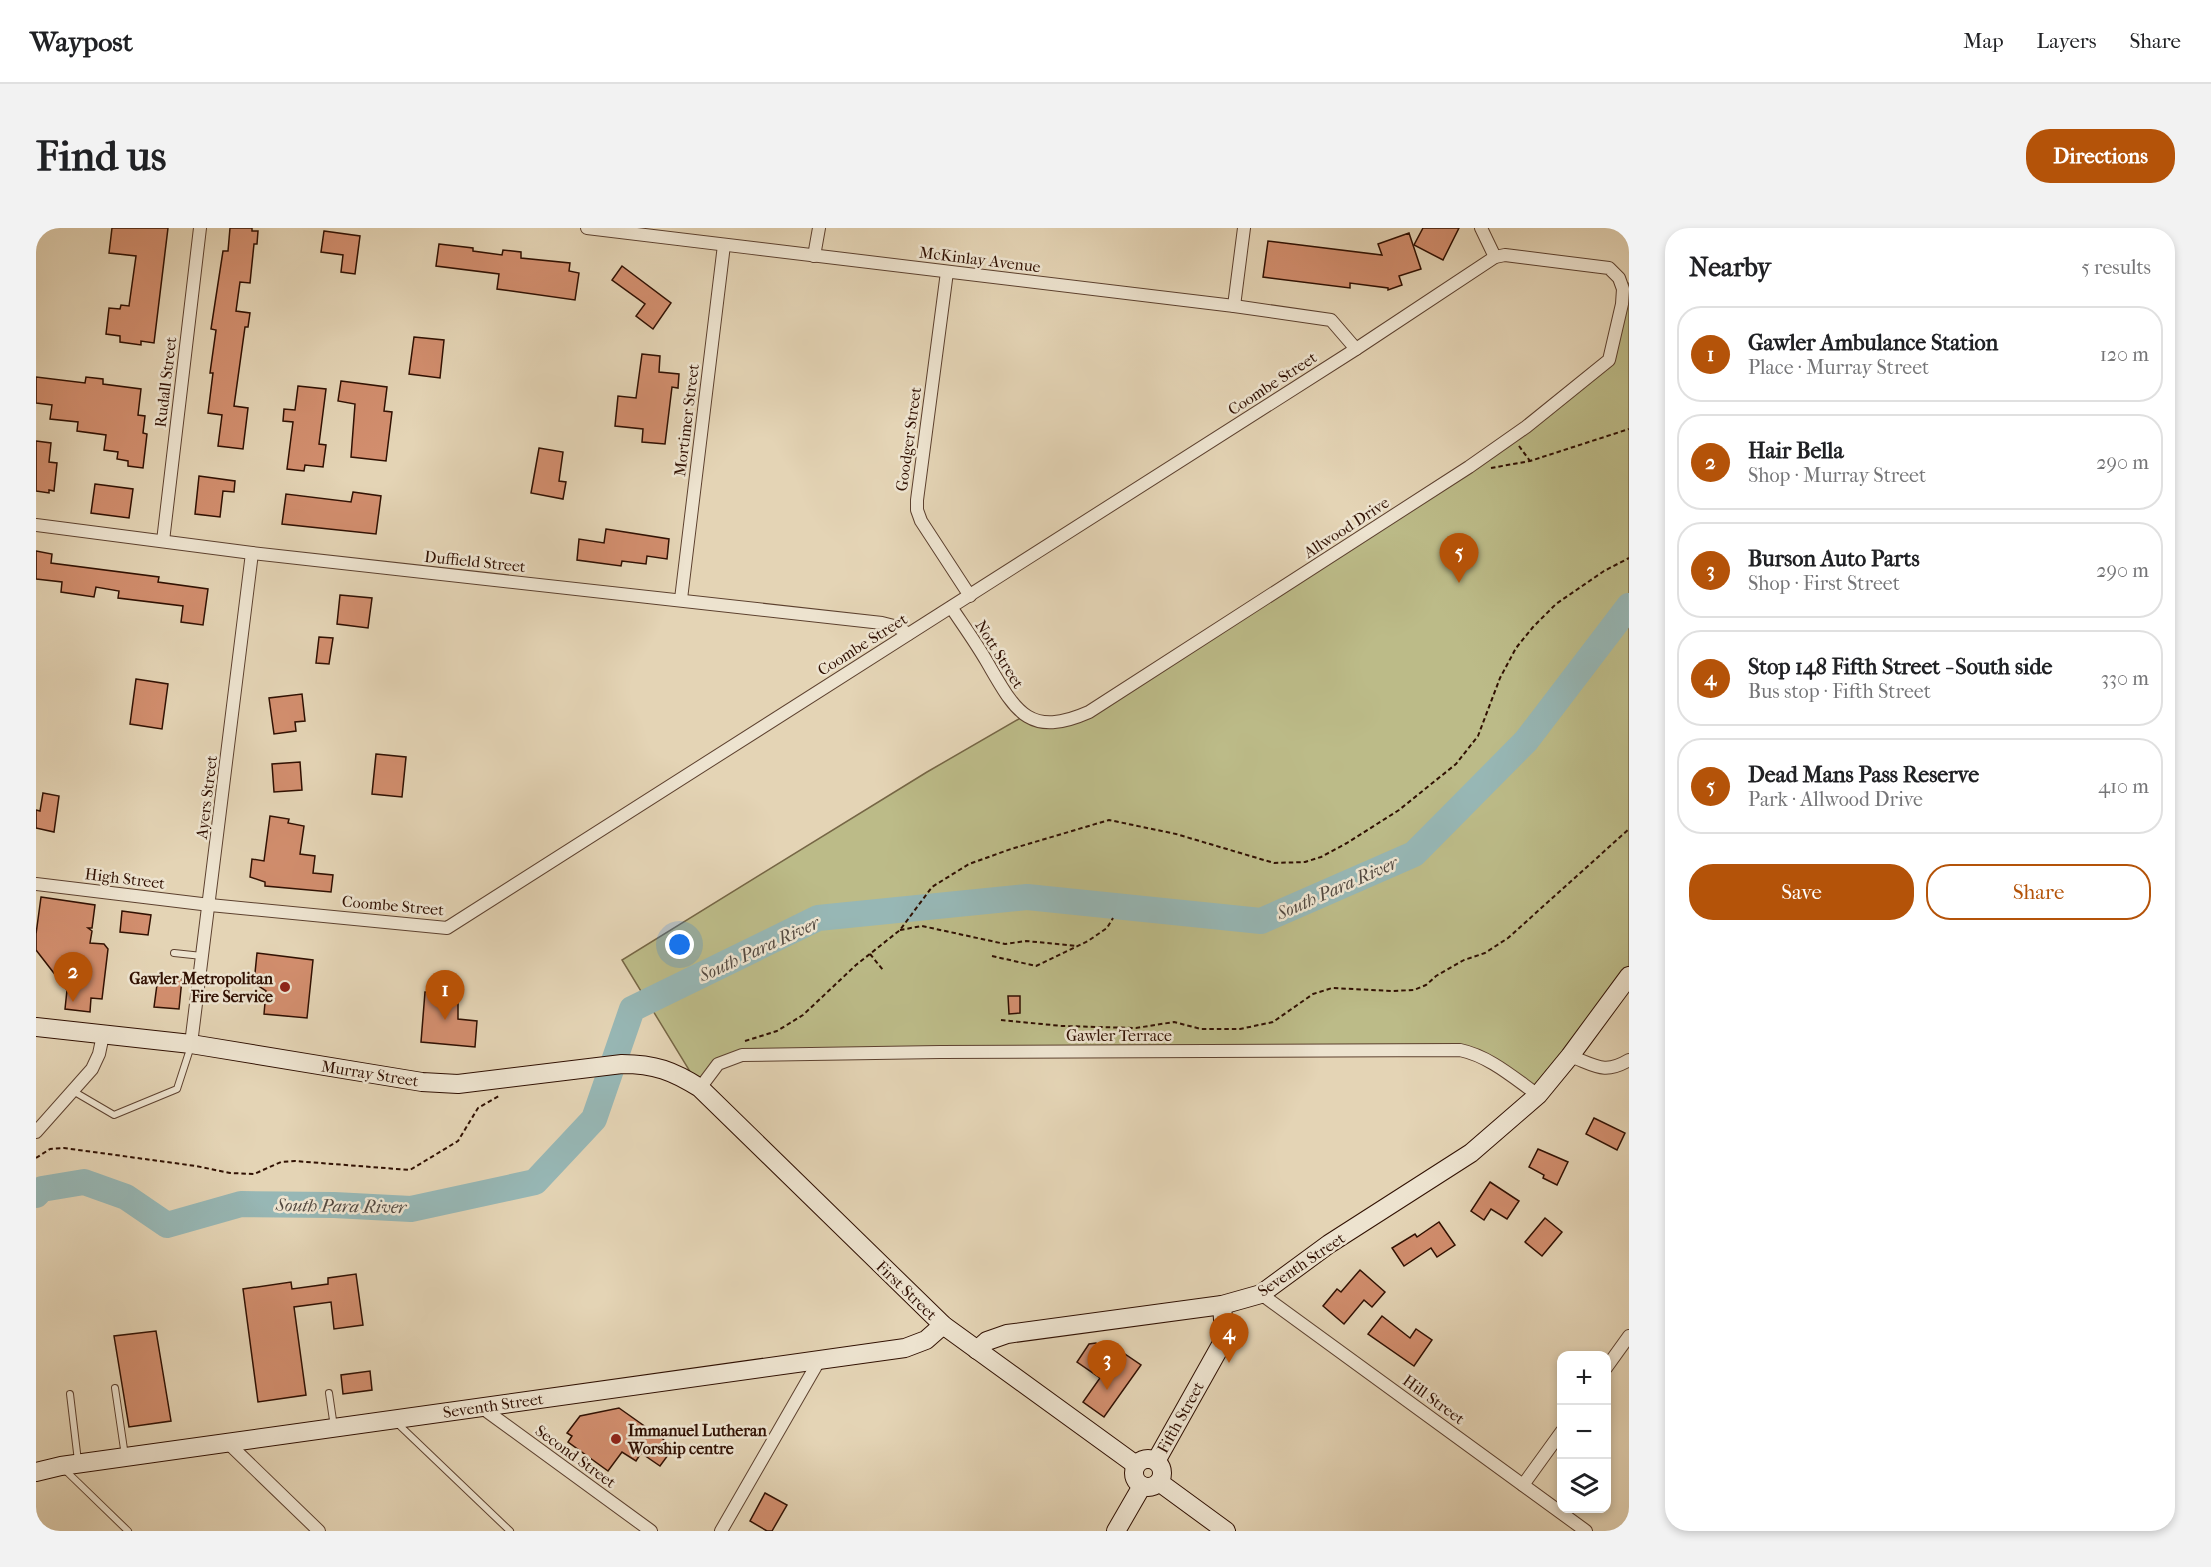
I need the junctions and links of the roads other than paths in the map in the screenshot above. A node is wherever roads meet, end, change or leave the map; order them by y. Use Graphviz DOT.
graph roads {
  1 [pos="200,228"];
  2 [pos="587,228"];
  3 [pos="819,228"];
  4 [pos="1244,228"];
  5 [pos="1481,228"];
  6 [pos="724,245"];
  7 [pos="814,256"];
  8 [pos="1494,257"];
  9 [pos="947,272"];
  10 [pos="1234,306"];
  11 [pos="1356,349"];
  12 [pos="36,525"];
  13 [pos="163,541"];
  14 [pos="252,553"];
  15 [pos="970,596"];
  16 [pos="681,599"];
  17 [pos="951,607"];
  18 [pos="908,634"];
  19 [pos="1024,716"];
  20 [pos="36,884"];
  21 [pos="210,905"];
  22 [pos="174,953"];
  23 [pos="203,956"];
  24 [pos="1629,976"];
  25 [pos="36,1027"];
  26 [pos="103,1035"];
  27 [pos="191,1044"];
  28 [pos="1570,1056"];
  29 [pos="1629,1060"];
  30 [pos="700,1088"];
  31 [pos="73,1090"];
  32 [pos="1538,1095"];
  33 [pos="36,1132"];
  34 [pos="1262,1294"];
  35 [pos="1222,1305"];
  36 [pos="943,1325"];
  37 [pos="1629,1336"];
  38 [pos="977,1350"];
  39 [pos="820,1359"];
  40 [pos="1611,1361"];
  41 [pos="115,1388"];
  42 [pos="329,1393"];
  43 [pos="69,1395"];
  44 [pos="481,1407"];
  45 [pos="393,1419"];
  46 [pos="334,1428"];
  47 [pos="1557,1438"];
  48 [pos="228,1443"];
  49 [pos="125,1457"];
  50 [pos="1156,1461"];
  51 [pos="70,1465"];
  52 [pos="1136,1465"];
  53 [pos="36,1472"];
  54 [pos="1150,1484"];
  55 [pos="1522,1485"];
  56 [pos="128,1531"];
  57 [pos="319,1531"];
  58 [pos="510,1531"];
  59 [pos="651,1531"];
  60 [pos="721,1531"];
  61 [pos="1116,1531"];
  62 [pos="1226,1531"];
  63 [pos="1587,1531"];
  1 -- 13 [label="street, Rudall Street"];
  2 -- 6 [label="street, McKinlay Avenue"];
  3 -- 7 [label="street"];
  4 -- 10 [label="street"];
  5 -- 8 [label="street"];
  6 -- 7 [label="street, McKinlay Avenue"];
  6 -- 16 [label="street, Mortimer Street"];
  7 -- 9 [label="street, McKinlay Avenue"];
  8 -- 11 [label="street, Coombe Street"];
  8 -- 19 [label="street, Allwood Drive"];
  9 -- 10 [label="street, McKinlay Avenue"];
  9 -- 15 [label="street, Goodger Street"];
  10 -- 11 [label="street, McKinlay Avenue"];
  11 -- 15 [label="street, Coombe Street"];
  12 -- 13 [label="street, Duffield Street"];
  13 -- 14 [label="street, Duffield Street"];
  14 -- 16 [label="street, Duffield Street"];
  14 -- 21 [label="street, Ayers Street"];
  15 -- 17 [label="street, Coombe Street"];
  16 -- 18 [label="street, Duffield Street"];
  17 -- 18 [label="street, Coombe Street"];
  17 -- 19 [label="street, Nott Street"];
  18 -- 21 [label="street, Coombe Street"];
  20 -- 21 [label="street, High Street"];
  21 -- 23 [label="street, Ayers Street"];
  22 -- 23 [label="lane"];
  23 -- 27 [label="street, Ayers Street"];
  24 -- 28 [label="main road, Seventh Street"];
  25 -- 26 [label="main road, Murray Street"];
  26 -- 27 [label="main road, Murray Street"];
  26 -- 31 [label="street"];
  27 -- 30 [label="main road, Murray Street"];
  27 -- 31 [label="lane"];
  28 -- 29 [label="street"];
  28 -- 32 [label="main road, Seventh Street"];
  30 -- 32 [label="street, Gawler Terrace"];
  30 -- 36 [label="main road, First Street"];
  31 -- 33 [label="street"];
  32 -- 34 [label="main road, Seventh Street"];
  34 -- 35 [label="main road, Seventh Street"];
  34 -- 55 [label="street, Hill Street"];
  35 -- 38 [label="main road, Seventh Street"];
  35 -- 50 [label="main road, Fifth Street"];
  36 -- 38 [label="main road, First Street"];
  36 -- 39 [label="main road, Seventh Street"];
  37 -- 40 [label="street"];
  38 -- 52 [label="main road, First Street"];
  39 -- 44 [label="main road, Seventh Street"];
  39 -- 60 [label="street"];
  41 -- 49 [label="lane"];
  42 -- 46 [label="lane"];
  43 -- 51 [label="lane"];
  44 -- 45 [label="main road, Seventh Street"];
  44 -- 59 [label="street, Second Street"];
  45 -- 46 [label="main road, Seventh Street"];
  45 -- 58 [label="lane"];
  46 -- 48 [label="main road, Seventh Street"];
  47 -- 55 [label="street"];
  48 -- 49 [label="main road, Seventh Street"];
  48 -- 57 [label="street"];
  49 -- 51 [label="main road, Seventh Street"];
  50 -- 52 [label="main road"];
  50 -- 54 [label="main road"];
  51 -- 53 [label="main road, Seventh Street"];
  51 -- 56 [label="lane"];
  52 -- 54 [label="main road"];
  54 -- 61 [label="main road"];
  54 -- 62 [label="main road"];
  55 -- 63 [label="street, Hill Street"];
}
